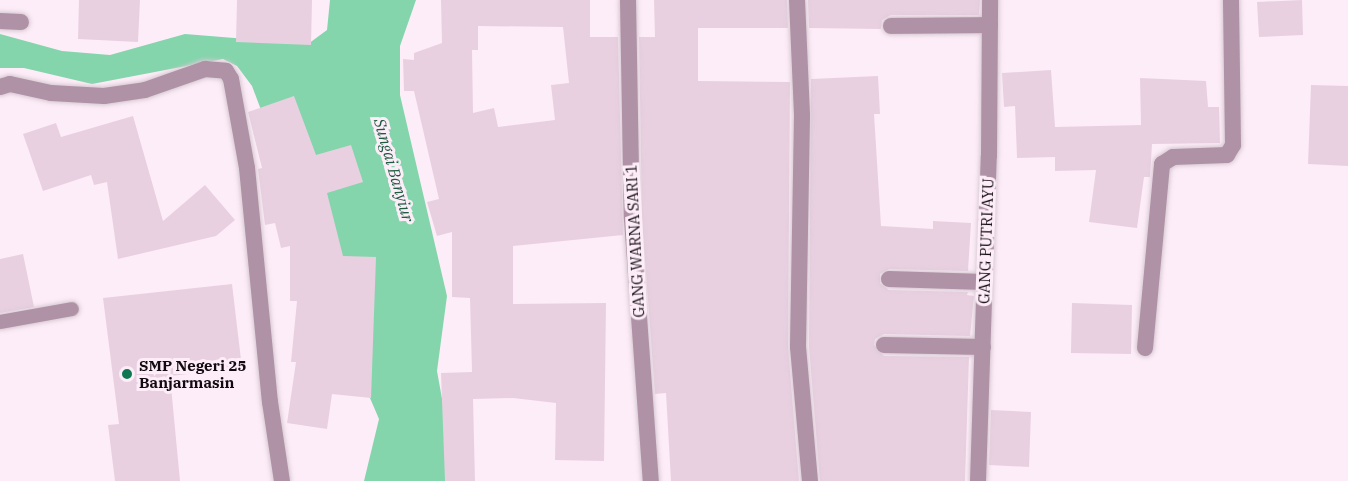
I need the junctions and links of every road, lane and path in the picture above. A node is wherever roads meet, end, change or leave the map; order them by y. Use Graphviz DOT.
graph roads {
  1 [pos="628,0"];
  2 [pos="797,0"];
  3 [pos="990,0"];
  4 [pos="1231,0"];
  5 [pos="0,21"];
  6 [pos="21,22"];
  7 [pos="990,25"];
  8 [pos="891,26"];
  9 [pos="0,87"];
  10 [pos="889,279"];
  11 [pos="984,282"];
  12 [pos="72,309"];
  13 [pos="0,322"];
  14 [pos="884,345"];
  15 [pos="983,347"];
  16 [pos="1145,348"];
  17 [pos="282,481"];
  18 [pos="651,481"];
  19 [pos="810,481"];
  20 [pos="978,481"];
  1 -- 18 [label="street, GANG WARNA SARI 1"];
  2 -- 19 [label="street"];
  3 -- 7 [label="street, GANG PUTRI AYU"];
  4 -- 16 [label="street"];
  5 -- 6 [label="street"];
  7 -- 8 [label="street"];
  7 -- 11 [label="street, GANG PUTRI AYU"];
  9 -- 17 [label="street"];
  10 -- 11 [label="street"];
  11 -- 15 [label="street, GANG PUTRI AYU"];
  12 -- 13 [label="lane"];
  14 -- 15 [label="street"];
  15 -- 20 [label="street, GANG PUTRI AYU"];
}
